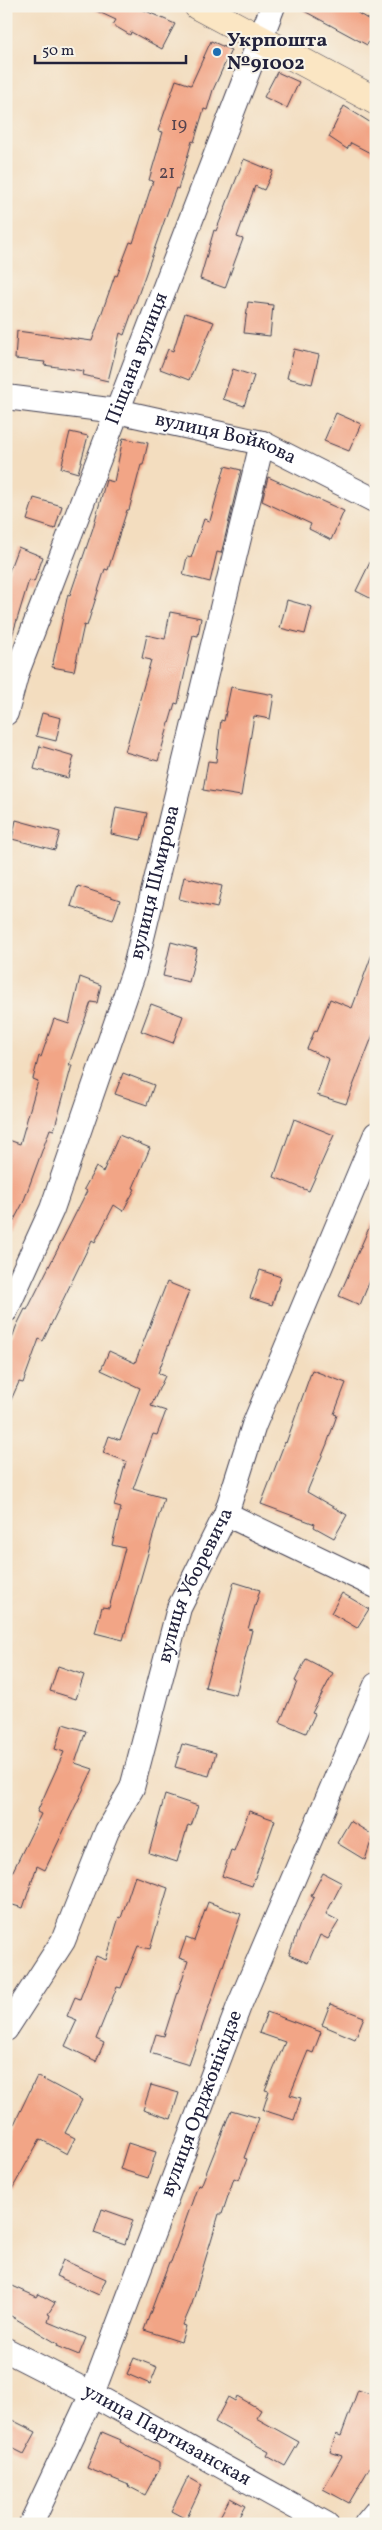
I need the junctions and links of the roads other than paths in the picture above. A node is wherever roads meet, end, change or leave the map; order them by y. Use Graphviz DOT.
graph roads {
  1 [pos="198,6"];
  2 [pos="273,6"];
  3 [pos="262,40"];
  4 [pos="376,100"];
  5 [pos="6,397"];
  6 [pos="117,411"];
  7 [pos="262,443"];
  8 [pos="376,501"];
  9 [pos="6,713"];
  10 [pos="376,1134"];
  11 [pos="6,1310"];
  12 [pos="226,1514"];
  13 [pos="376,1586"];
  14 [pos="376,1685"];
  15 [pos="6,2029"];
  16 [pos="6,2350"];
  17 [pos="92,2394"];
  18 [pos="376,2512"];
  19 [pos="31,2524"];
  20 [pos="326,2524"];
  21 [pos="366,2524"];
  1 -- 3 [label="street"];
  2 -- 3 [label="street, Піщана вулиця"];
  3 -- 4 [label="street"];
  3 -- 6 [label="street, Піщана вулиця"];
  5 -- 6 [label="street, вулиця Войкова"];
  6 -- 7 [label="street, вулиця Войкова"];
  6 -- 9 [label="street, Піщана вулиця"];
  7 -- 8 [label="street, вулиця Войкова"];
  7 -- 11 [label="street, вулиця Шмирова"];
  10 -- 12 [label="street, вулиця Уборевича"];
  12 -- 13 [label="street"];
  12 -- 15 [label="street, вулиця Уборевича"];
  14 -- 17 [label="street, вулиця Орджонікідзе"];
  16 -- 17 [label="street, улица Партизанская"];
  17 -- 19 [label="street, вулиця Орджонікідзе"];
  17 -- 20 [label="street, улица Партизанская"];
  18 -- 21 [label="street"];
}
